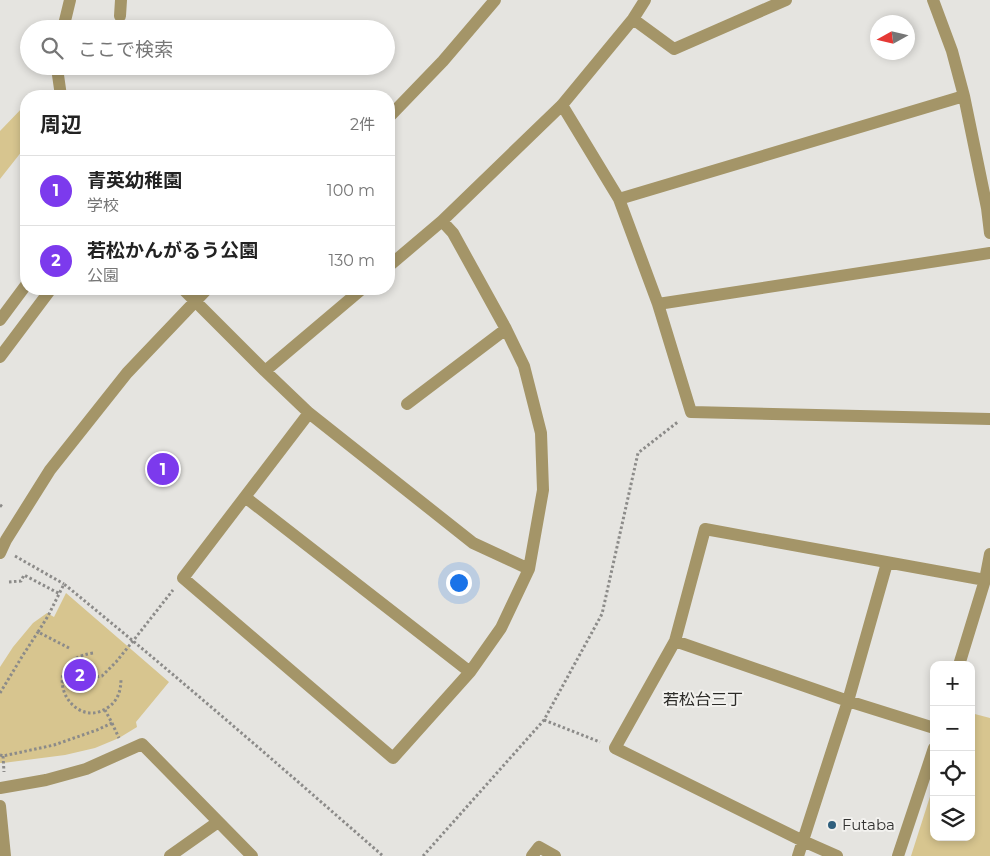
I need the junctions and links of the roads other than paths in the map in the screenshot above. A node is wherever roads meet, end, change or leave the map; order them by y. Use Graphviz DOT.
graph roads {
  1 [pos="70,0"];
  2 [pos="121,0"];
  3 [pos="496,0"];
  4 [pos="645,0"];
  5 [pos="786,0"];
  6 [pos="933,0"];
  7 [pos="120,16"];
  8 [pos="633,19"];
  9 [pos="64,20"];
  10 [pos="58,75"];
  11 [pos="60,90"];
  12 [pos="964,96"];
  13 [pos="562,105"];
  14 [pos="395,110"];
  15 [pos="619,200"];
  16 [pos="442,221"];
  17 [pos="990,232"];
  18 [pos="990,253"];
  19 [pos="395,261"];
  20 [pos="20,293"];
  21 [pos="46,295"];
  22 [pos="188,295"];
  23 [pos="200,295"];
  24 [pos="355,295"];
  25 [pos="194,301"];
  26 [pos="658,304"];
  27 [pos="0,320"];
  28 [pos="506,328"];
  29 [pos="0,357"];
  30 [pos="265,371"];
  31 [pos="407,404"];
  32 [pos="309,413"];
  33 [pos="990,419"];
  34 [pos="245,497"];
  35 [pos="4,545"];
  36 [pos="990,554"];
  37 [pos="887,563"];
  38 [pos="529,568"];
  39 [pos="986,580"];
  40 [pos="675,642"];
  41 [pos="961,661"];
  42 [pos="470,672"];
  43 [pos="848,701"];
  44 [pos="930,727"];
  45 [pos="933,751"];
  46 [pos="0,788"];
  47 [pos="0,806"];
  48 [pos="218,822"];
  49 [pos="803,841"];
  50 [pos="5,856"];
  51 [pos="170,856"];
  52 [pos="252,856"];
  53 [pos="532,856"];
  54 [pos="555,856"];
  55 [pos="798,856"];
  56 [pos="837,856"];
  57 [pos="898,856"];
  1 -- 9 [label="street"];
  2 -- 7 [label="street"];
  3 -- 14 [label="street"];
  4 -- 8 [label="street"];
  5 -- 8 [label="street"];
  6 -- 12 [label="street"];
  8 -- 13 [label="street"];
  10 -- 11 [label="street"];
  12 -- 15 [label="street"];
  12 -- 17 [label="street"];
  13 -- 15 [label="street"];
  13 -- 16 [label="street"];
  15 -- 26 [label="street"];
  16 -- 19 [label="street"];
  16 -- 28 [label="street"];
  18 -- 26 [label="street"];
  20 -- 27 [label="street"];
  21 -- 29 [label="street"];
  22 -- 25 [label="street"];
  23 -- 25 [label="street"];
  24 -- 30 [label="street"];
  25 -- 30 [label="street"];
  25 -- 35 [label="street"];
  26 -- 33 [label="street"];
  28 -- 31 [label="street"];
  28 -- 38 [label="street"];
  30 -- 32 [label="street"];
  32 -- 34 [label="street"];
  32 -- 38 [label="street"];
  34 -- 42 [label="street"];
  34 -- 42 [label="street"];
  36 -- 39 [label="street"];
  37 -- 39 [label="street"];
  37 -- 40 [label="street"];
  37 -- 43 [label="street"];
  38 -- 42 [label="street"];
  39 -- 41 [label="street"];
  40 -- 43 [label="street"];
  40 -- 49 [label="street"];
  43 -- 44 [label="street"];
  43 -- 49 [label="street"];
  45 -- 57 [label="street"];
  46 -- 48 [label="street"];
  47 -- 50 [label="street"];
  48 -- 51 [label="street"];
  48 -- 52 [label="street"];
  49 -- 55 [label="street"];
  49 -- 56 [label="street"];
  53 -- 54 [label="street"];
}
